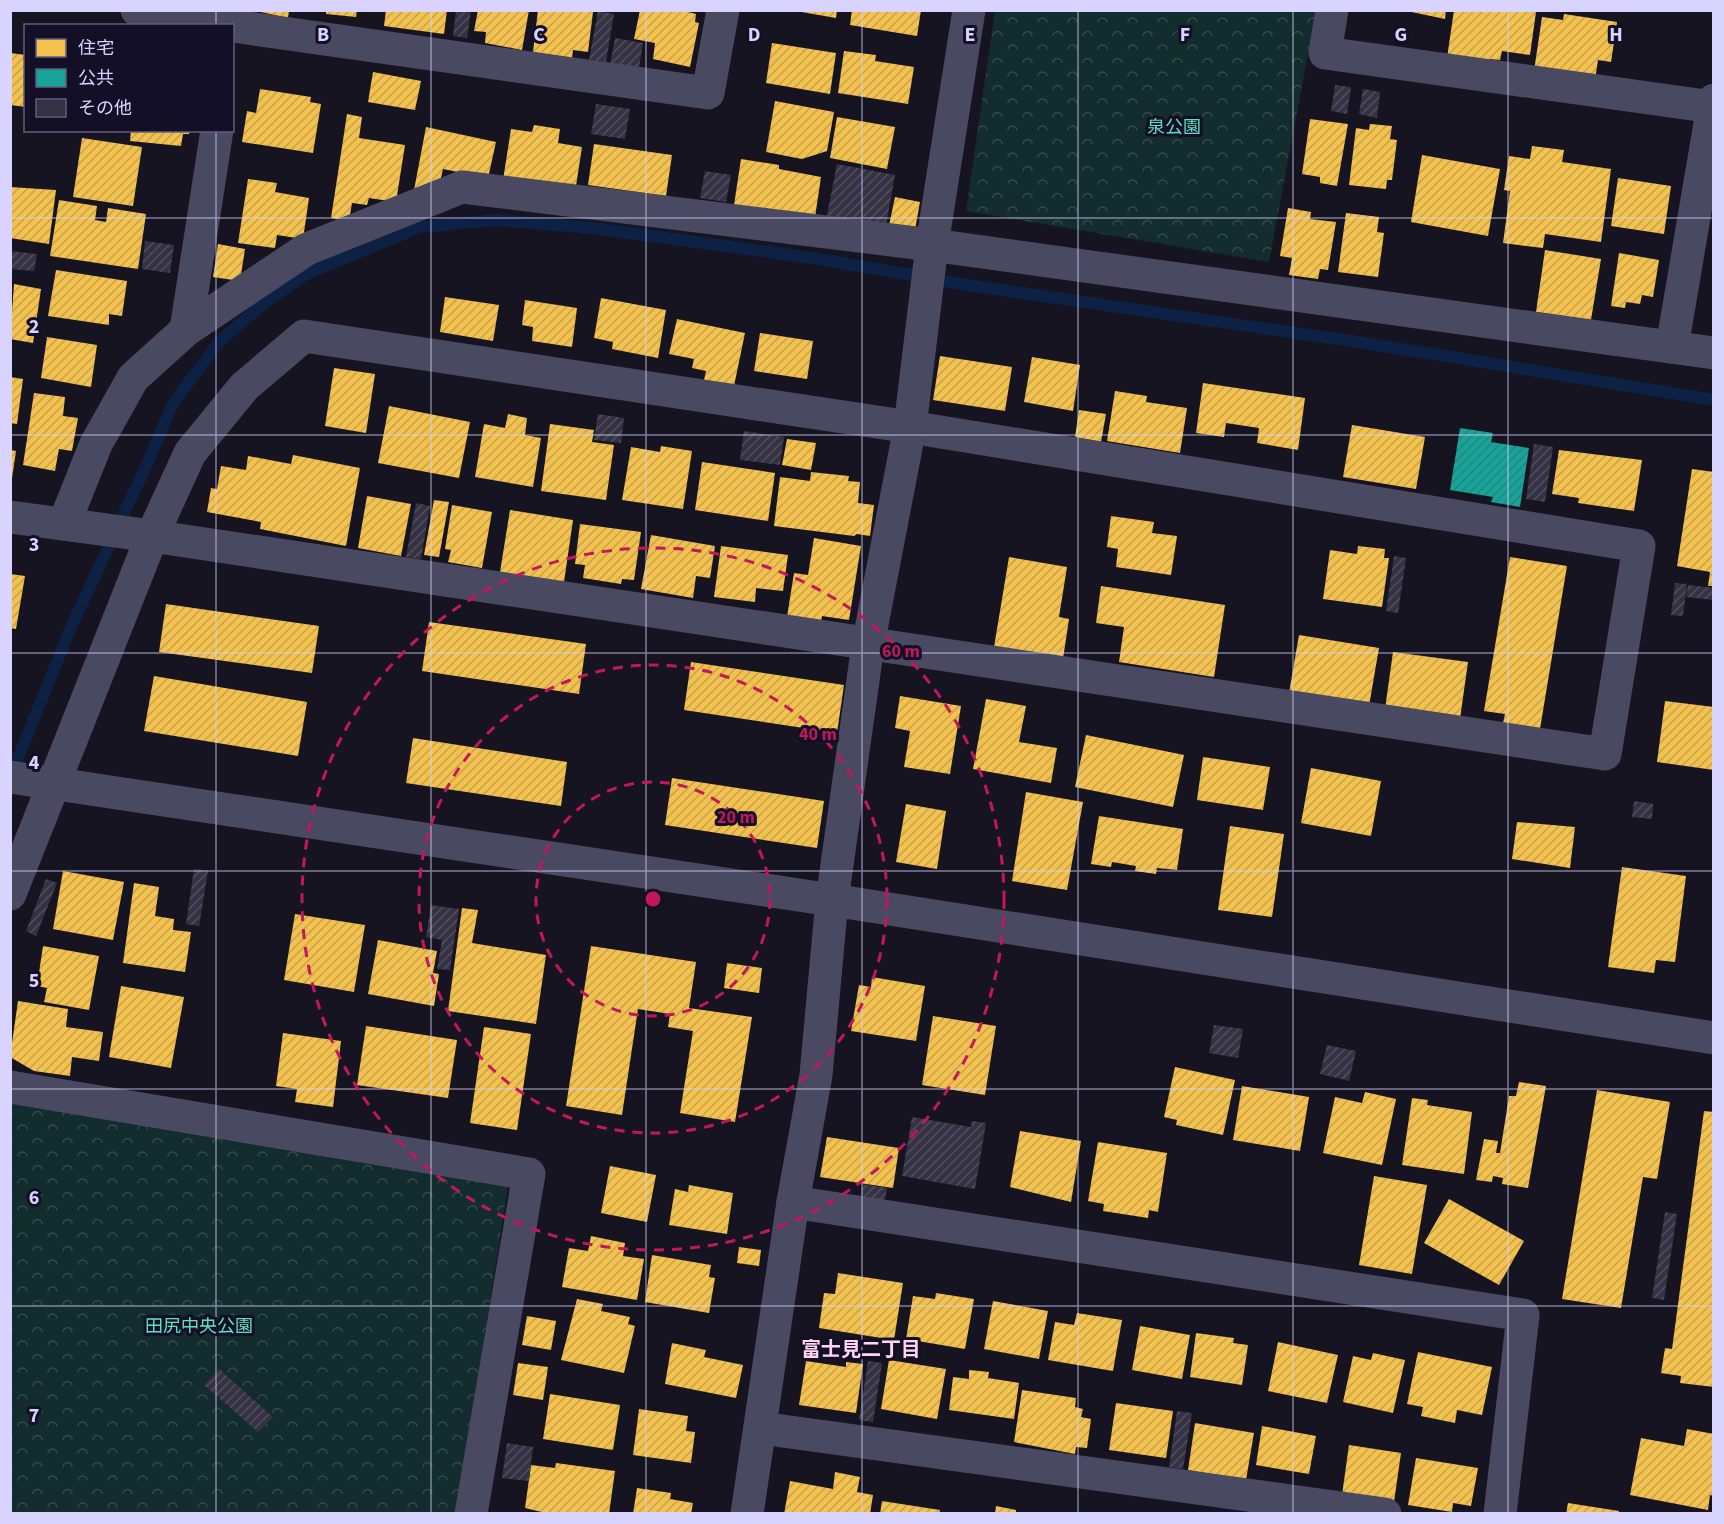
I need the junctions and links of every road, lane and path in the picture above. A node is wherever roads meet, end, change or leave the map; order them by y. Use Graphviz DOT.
graph roads {
  1 [pos="137,10"];
  2 [pos="723,10"];
  3 [pos="969,10"];
  4 [pos="1332,10"];
  5 [pos="220,24"];
  6 [pos="234,26"];
  7 [pos="1713,104"];
  8 [pos="217,132"];
  9 [pos="931,255"];
  10 [pos="186,330"];
  11 [pos="1672,346"];
  12 [pos="1713,352"];
  13 [pos="910,427"];
  14 [pos="10,517"];
  15 [pos="64,524"];
  16 [pos="152,536"];
  17 [pos="868,645"];
  18 [pos="10,777"];
  19 [pos="54,784"];
  20 [pos="10,894"];
  21 [pos="832,900"];
  22 [pos="1713,1038"];
  23 [pos="10,1087"];
  24 [pos="793,1202"];
  25 [pos="761,1428"];
  26 [pos="471,1514"];
  27 [pos="747,1514"];
  28 [pos="1385,1514"];
  29 [pos="1500,1514"];
  1 -- 5 [label="street"];
  2 -- 6 [label="street"];
  3 -- 9 [label="street"];
  4 -- 7 [label="street"];
  7 -- 11 [label="street"];
  8 -- 10 [label="street"];
  9 -- 10 [label="street"];
  9 -- 11 [label="street"];
  9 -- 13 [label="street"];
  10 -- 15 [label="street"];
  11 -- 12 [label="street"];
  13 -- 16 [label="street"];
  13 -- 17 [label="street"];
  13 -- 17 [label="street"];
  14 -- 15 [label="street"];
  15 -- 16 [label="street"];
  16 -- 17 [label="street"];
  16 -- 19 [label="street"];
  17 -- 21 [label="street"];
  18 -- 19 [label="street"];
  19 -- 20 [label="street"];
  19 -- 21 [label="street"];
  21 -- 22 [label="street"];
  21 -- 24 [label="street"];
  23 -- 26 [label="street"];
  24 -- 25 [label="street"];
  24 -- 29 [label="street"];
  25 -- 27 [label="street"];
  25 -- 28 [label="street"];
}
